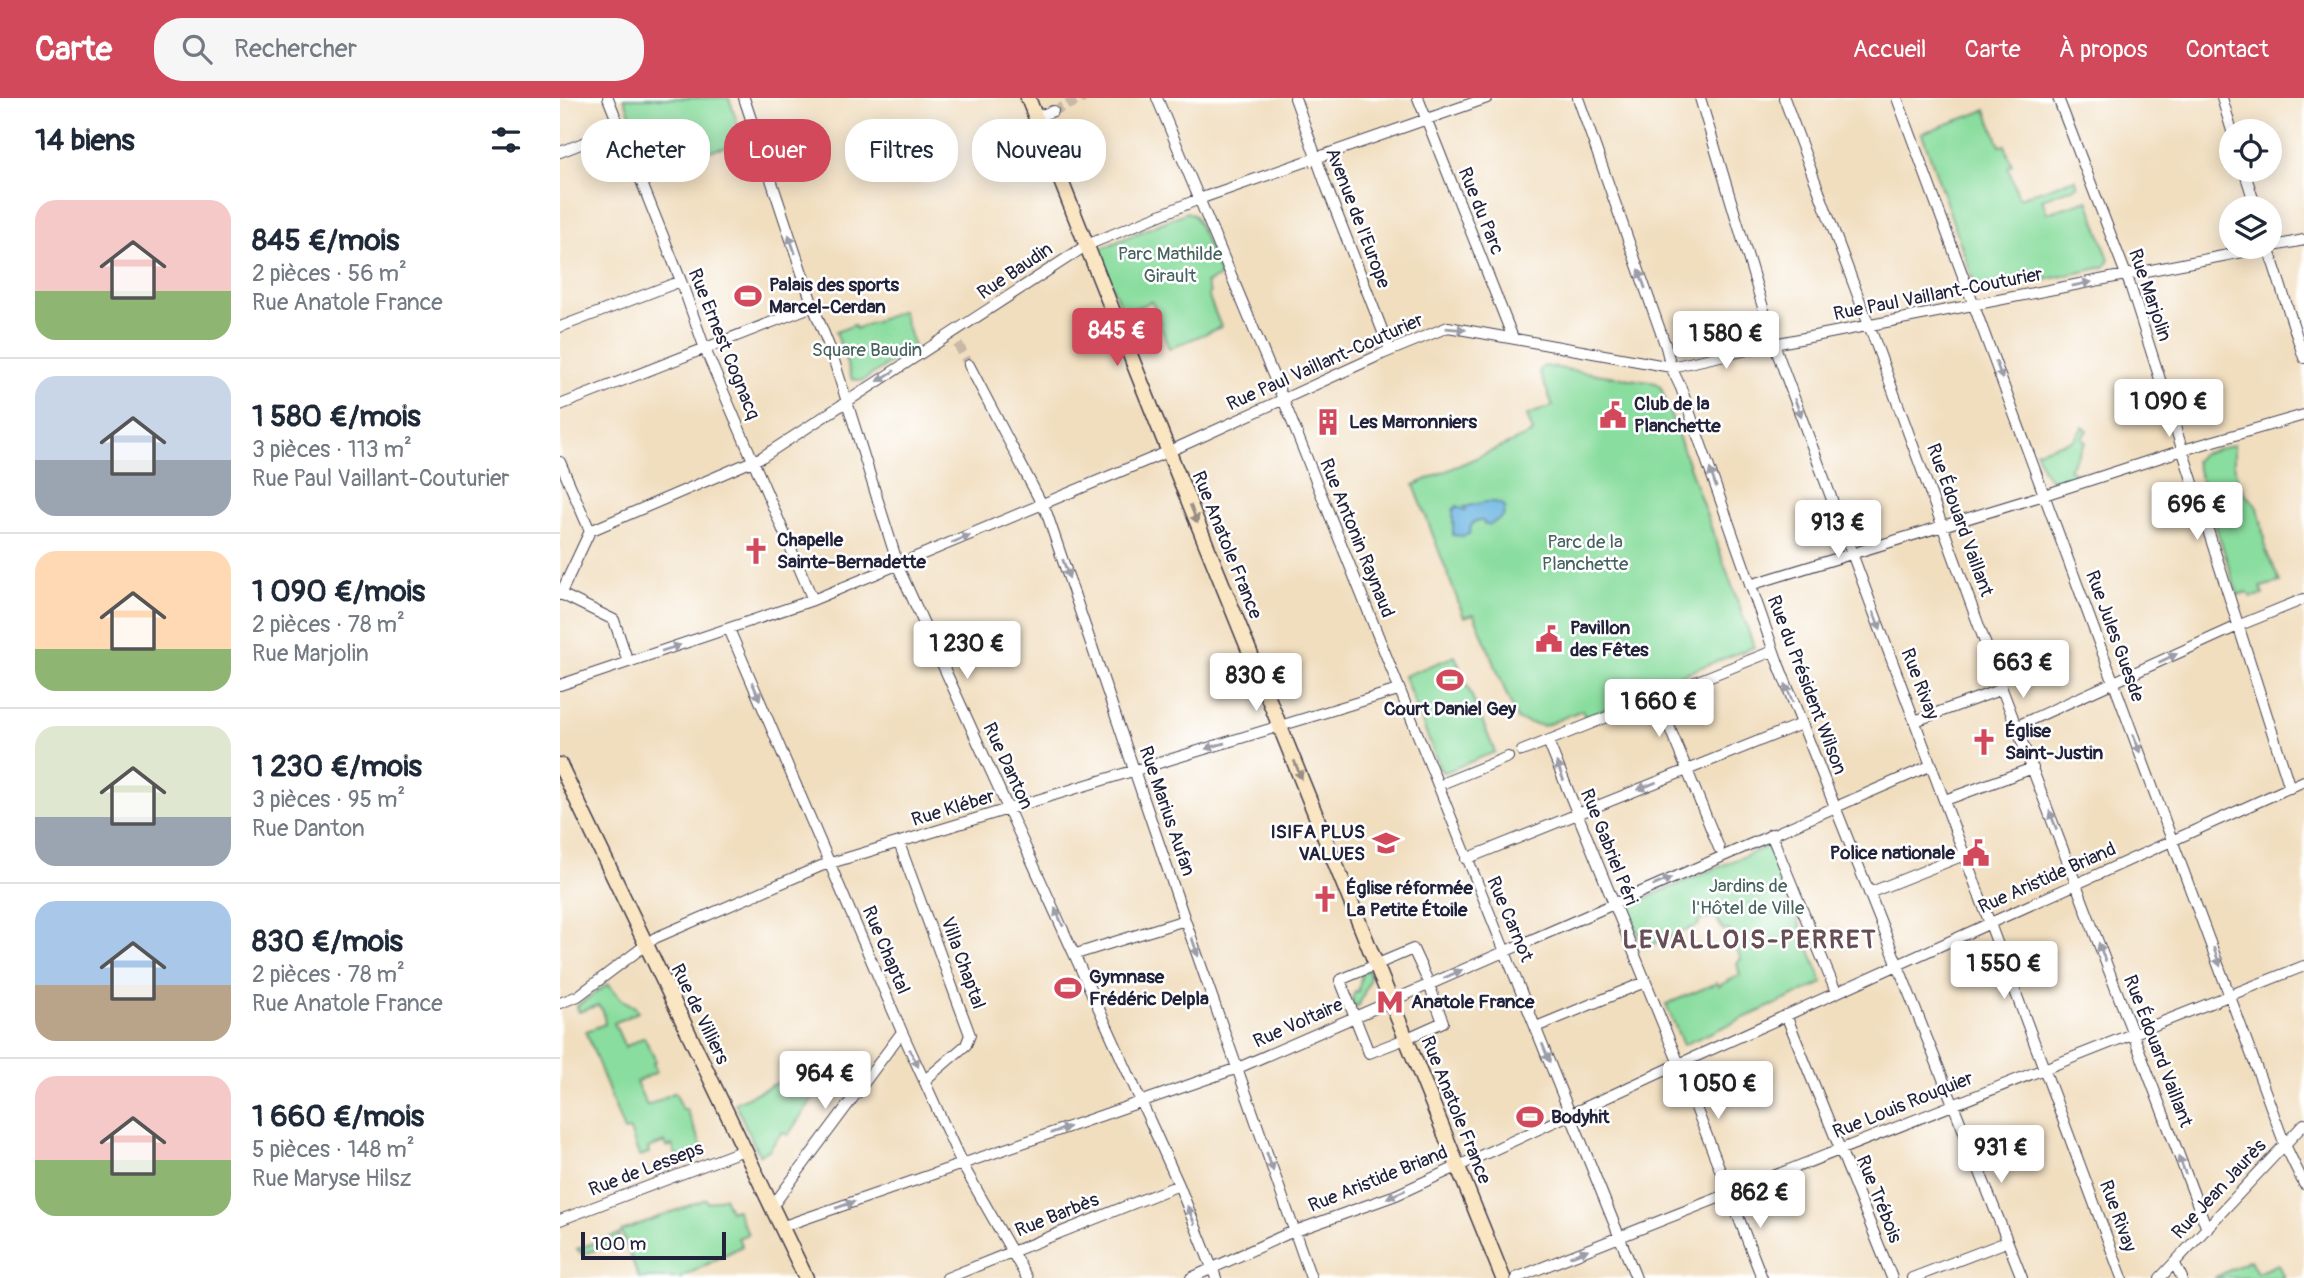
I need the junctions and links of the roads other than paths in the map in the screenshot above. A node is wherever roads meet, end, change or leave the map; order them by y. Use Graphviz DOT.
graph roads {
  1 [pos="608,98"];
  2 [pos="744,98"];
  3 [pos="1028,98"];
  4 [pos="1157,98"];
  5 [pos="1295,98"];
  6 [pos="1418,98"];
  7 [pos="1487,98"];
  8 [pos="1578,98"];
  9 [pos="1700,98"];
  10 [pos="1784,98"];
  11 [pos="1897,98"];
  12 [pos="2058,98"];
  13 [pos="2221,98"];
  14 [pos="1053,111"];
  15 [pos="1036,117"];
  16 [pos="616,119"];
  17 [pos="2228,119"];
  18 [pos="1426,120"];
  19 [pos="581,143"];
  20 [pos="560,152"];
  21 [pos="1316,158"];
  22 [pos="641,182"];
  23 [pos="1199,199"];
  24 [pos="2304,240"];
  25 [pos="2282,244"];
  26 [pos="1087,245"];
  27 [pos="2219,257"];
  28 [pos="2272,259"];
  29 [pos="2125,275"];
  30 [pos="681,281"];
  31 [pos="813,306"];
  32 [pos="1975,306"];
  33 [pos="1870,325"];
  34 [pos="560,327"];
  35 [pos="1513,338"];
  36 [pos="1774,344"];
  37 [pos="705,349"];
  38 [pos="1390,350"];
  39 [pos="2304,358"];
  40 [pos="969,365"];
  41 [pos="1671,367"];
  42 [pos="1283,399"];
  43 [pos="846,401"];
  44 [pos="560,405"];
  45 [pos="2304,415"];
  46 [pos="1169,450"];
  47 [pos="2183,450"];
  48 [pos="753,461"];
  49 [pos="561,466"];
  50 [pos="2044,495"];
  51 [pos="1043,505"];
  52 [pos="1943,526"];
  53 [pos="590,531"];
  54 [pos="1852,553"];
  55 [pos="898,565"];
  56 [pos="1750,585"];
  57 [pos="560,594"];
  58 [pos="2304,599"];
  59 [pos="813,600"];
  60 [pos="2240,625"];
  61 [pos="729,629"];
  62 [pos="1773,651"];
  63 [pos="628,662"];
  64 [pos="2113,683"];
  65 [pos="560,685"];
  66 [pos="2002,689"];
  67 [pos="1398,690"];
  68 [pos="1657,697"];
  69 [pos="1915,721"];
  70 [pos="1801,724"];
  71 [pos="1281,726"];
  72 [pos="2017,726"];
  73 [pos="1548,741"];
  74 [pos="1522,751"];
  75 [pos="1508,757"];
  76 [pos="560,765"];
  77 [pos="1932,765"];
  78 [pos="2033,768"];
  79 [pos="1688,769"];
  80 [pos="1135,771"];
  81 [pos="2304,781"];
  82 [pos="1442,784"];
  83 [pos="2290,788"];
  84 [pos="1945,800"];
  85 [pos="1834,807"];
  86 [pos="1009,809"];
  87 [pos="1577,814"];
  88 [pos="1772,834"];
  89 [pos="2173,841"];
  90 [pos="899,843"];
  91 [pos="1719,848"];
  92 [pos="1965,855"];
  93 [pos="1466,859"];
  94 [pos="829,863"];
  95 [pos="2077,884"];
  96 [pos="1869,893"];
  97 [pos="1613,903"];
  98 [pos="1185,919"];
  99 [pos="1990,924"];
  100 [pos="646,943"];
  101 [pos="1505,951"];
  102 [pos="1076,954"];
  103 [pos="1377,964"];
  104 [pos="1898,966"];
  105 [pos="2304,966"];
  106 [pos="1426,977"];
  107 [pos="1645,982"];
  108 [pos="1431,990"];
  109 [pos="1836,992"];
  110 [pos="2231,996"];
  111 [pos="1392,1000"];
  112 [pos="560,1003"];
  113 [pos="1355,1016"];
  114 [pos="1786,1016"];
  115 [pos="1536,1027"];
  116 [pos="902,1032"];
  117 [pos="2133,1034"];
  118 [pos="1414,1035"];
  119 [pos="1400,1041"];
  120 [pos="1679,1064"];
  121 [pos="1238,1068"];
  122 [pos="2045,1068"];
  123 [pos="925,1080"];
  124 [pos="1142,1102"];
  125 [pos="1952,1104"];
  126 [pos="1571,1113"];
  127 [pos="2304,1124"];
  128 [pos="2285,1144"];
  129 [pos="1840,1149"];
  130 [pos="744,1150"];
  131 [pos="962,1164"];
  132 [pos="1458,1165"];
  133 [pos="2304,1184"];
  134 [pos="1179,1185"];
  135 [pos="1729,1192"];
  136 [pos="771,1208"];
  137 [pos="560,1220"];
  138 [pos="781,1227"];
  139 [pos="2207,1229"];
  140 [pos="1295,1231"];
  141 [pos="1619,1236"];
  142 [pos="2001,1244"];
  143 [pos="1012,1252"];
  144 [pos="2176,1266"];
  145 [pos="1215,1273"];
  146 [pos="806,1278"];
  147 [pos="947,1278"];
  148 [pos="1027,1278"];
  149 [pos="1191,1278"];
  150 [pos="1311,1278"];
  151 [pos="1503,1278"];
  152 [pos="1516,1278"];
  153 [pos="1636,1278"];
  154 [pos="1762,1278"];
  155 [pos="1892,1278"];
  156 [pos="1912,1278"];
  157 [pos="2022,1278"];
  158 [pos="2122,1278"];
  159 [pos="2160,1278"];
  160 [pos="2182,1278"];
  1 -- 16 [label="street, Rue Ernest Cognacq"];
  31 -- 2 [label="street, Rue Danton, one-way"];
  3 -- 15 [label="main road, Rue Anatole France"];
  4 -- 23 [label="street, Rue Antonin Raynaud"];
  5 -- 21 [label="street, Avenue de l'Europe"];
  6 -- 18 [label="street, Rue du Parc"];
  7 -- 18 [label="street, Rue Baudin"];
  41 -- 8 [label="street, Rue du Président Wilson, one-way"];
  9 -- 36 [label="street, Rue Rivay"];
  10 -- 33 [label="street, Rue Édouard Vaillant"];
  11 -- 32 [label="street, Rue Jules Guesde"];
  12 -- 29 [label="street, Rue Marjolin"];
  13 -- 17 [label="street"];
  14 -- 15 [label="street"];
  15 -- 26 [label="main road, Rue Anatole France"];
  18 -- 21 [label="street, Rue Baudin"];
  18 -- 35 [label="street, Rue du Parc"];
  19 -- 20 [label="street"];
  21 -- 23 [label="street, Rue Baudin"];
  21 -- 38 [label="street, Avenue de l'Europe"];
  22 -- 30 [label="street, Rue Ernest Cognacq"];
  23 -- 26 [label="street, Rue Baudin"];
  23 -- 42 [label="street, Rue Antonin Raynaud"];
  24 -- 25 [label="street, Rue Paul Vaillant-Couturier"];
  26 -- 43 [label="street, Rue Baudin, one-way"];
  26 -- 46 [label="main road, Rue Anatole France"];
  27 -- 29 [label="street, Rue Paul Vaillant-Couturier"];
  28 -- 39 [label="street"];
  32 -- 29 [label="street, Rue Paul Vaillant-Couturier, one-way"];
  29 -- 47 [label="street, Rue Marjolin"];
  30 -- 34 [label="street"];
  30 -- 37 [label="street, Rue Ernest Cognacq"];
  31 -- 37 [label="street"];
  31 -- 43 [label="street, Rue Danton"];
  32 -- 33 [label="street, Rue Paul Vaillant-Couturier"];
  32 -- 50 [label="street, Rue Jules Guesde, one-way"];
  33 -- 36 [label="street, Rue Paul Vaillant-Couturier"];
  33 -- 52 [label="street, Rue Édouard Vaillant"];
  38 -- 35 [label="street, Rue Paul Vaillant-Couturier, one-way"];
  35 -- 41 [label="street, Rue Paul Vaillant-Couturier"];
  36 -- 41 [label="street, Rue Paul Vaillant-Couturier"];
  36 -- 54 [label="street, Rue Rivay, one-way"];
  37 -- 44 [label="street"];
  37 -- 48 [label="street, Rue Ernest Cognacq"];
  38 -- 42 [label="street, Rue Paul Vaillant-Couturier"];
  40 -- 51 [label="street, Rue Marius Aufan"];
  56 -- 41 [label="street, Rue du Président Wilson, one-way"];
  42 -- 46 [label="street, Rue Paul Vaillant-Couturier"];
  42 -- 67 [label="street, Rue Antonin Raynaud"];
  43 -- 48 [label="street, Rue Baudin"];
  43 -- 55 [label="street, Rue Danton"];
  45 -- 47 [label="street"];
  46 -- 51 [label="street, Rue Paul Vaillant-Couturier"];
  46 -- 71 [label="main road, Rue Anatole France, one-way"];
  47 -- 50 [label="street"];
  47 -- 60 [label="street, Rue Marjolin"];
  48 -- 53 [label="street, Rue Baudin"];
  48 -- 59 [label="street, Rue Ernest Cognacq"];
  49 -- 53 [label="street"];
  50 -- 52 [label="street"];
  50 -- 64 [label="street, Rue Jules Guesde"];
  55 -- 51 [label="street, Rue Paul Vaillant-Couturier, one-way"];
  51 -- 80 [label="street, Rue Marius Aufan, one-way"];
  52 -- 54 [label="street"];
  52 -- 66 [label="street, Rue Édouard Vaillant"];
  53 -- 57 [label="street"];
  54 -- 56 [label="street"];
  54 -- 69 [label="street, Rue Rivay, one-way"];
  55 -- 59 [label="street, Rue Paul Vaillant-Couturier"];
  55 -- 86 [label="street, Rue Danton"];
  56 -- 62 [label="street, Rue du Président Wilson"];
  57 -- 63 [label="street"];
  58 -- 60 [label="street"];
  59 -- 61 [label="street, Rue Paul Vaillant-Couturier"];
  64 -- 60 [label="street, one-way"];
  60 -- 83 [label="street, Rue Marjolin"];
  63 -- 61 [label="street, Rue Paul Vaillant-Couturier, one-way"];
  61 -- 94 [label="street, Rue Chaptal, one-way"];
  62 -- 68 [label="street"];
  70 -- 62 [label="street, Rue du Président Wilson, one-way"];
  63 -- 65 [label="street, Rue Paul Vaillant-Couturier"];
  64 -- 72 [label="street"];
  64 -- 89 [label="street, Rue Jules Guesde, one-way"];
  66 -- 69 [label="street"];
  66 -- 72 [label="street, Rue Édouard Vaillant"];
  67 -- 71 [label="street, Rue Kléber"];
  67 -- 82 [label="street, Rue Carnot"];
  68 -- 73 [label="street"];
  68 -- 79 [label="street"];
  69 -- 77 [label="street, Rue Rivay"];
  70 -- 79 [label="street"];
  70 -- 85 [label="street, Rue du Président Wilson"];
  71 -- 80 [label="street, Rue Kléber, one-way"];
  71 -- 103 [label="main road, Rue Anatole France, one-way"];
  72 -- 78 [label="street, Rue Édouard Vaillant"];
  73 -- 74 [label="street"];
  87 -- 73 [label="street, Rue Gabriel Péri, one-way"];
  75 -- 82 [label="street"];
  76 -- 100 [label="main road, Rue de Villiers"];
  77 -- 84 [label="street, Rue Rivay"];
  77 -- 85 [label="street, Rue Voltaire"];
  78 -- 84 [label="street"];
  95 -- 78 [label="street, Rue Édouard Vaillant, one-way"];
  79 -- 87 [label="street, one-way"];
  79 -- 91 [label="street"];
  80 -- 86 [label="street, Rue Kléber"];
  80 -- 98 [label="street, Rue Marius Aufan"];
  81 -- 83 [label="street, Rue Aristide Briand"];
  82 -- 93 [label="street, Rue Carnot"];
  83 -- 89 [label="street, Rue Aristide Briand"];
  84 -- 92 [label="street, Rue Rivay"];
  85 -- 88 [label="street, Rue Voltaire"];
  85 -- 96 [label="street, Rue du Président Wilson"];
  86 -- 90 [label="street, Rue Kléber"];
  102 -- 86 [label="street, Rue Danton, one-way"];
  87 -- 93 [label="street"];
  87 -- 97 [label="street, Rue Gabriel Péri"];
  97 -- 88 [label="street, Rue Voltaire, one-way"];
  88 -- 109 [label="street"];
  89 -- 95 [label="street, Rue Aristide Briand"];
  89 -- 110 [label="street, Rue Jules Guesde, one-way"];
  90 -- 94 [label="street, Rue Kléber"];
  90 -- 123 [label="street, Villa Chaptal"];
  92 -- 96 [label="street"];
  92 -- 99 [label="street, Rue Rivay"];
  93 -- 101 [label="street, Rue Carnot"];
  94 -- 100 [label="street, Rue Kléber"];
  94 -- 116 [label="street, Rue Chaptal"];
  95 -- 99 [label="street, Rue Aristide Briand"];
  117 -- 95 [label="street, Rue Édouard Vaillant, one-way"];
  96 -- 104 [label="street, Rue du Président Wilson"];
  97 -- 101 [label="street, Rue Voltaire"];
  97 -- 107 [label="street, Rue Gabriel Péri"];
  98 -- 102 [label="street"];
  98 -- 121 [label="street, Rue Marius Aufan, one-way"];
  99 -- 104 [label="street, Rue Aristide Briand"];
  99 -- 122 [label="street, Rue Rivay"];
  100 -- 112 [label="street, Rue Kléber"];
  100 -- 130 [label="main road, Rue de Villiers"];
  111 -- 101 [label="street, Rue Voltaire, one-way"];
  101 -- 115 [label="street, Rue Carnot"];
  102 -- 124 [label="street, Rue Danton"];
  103 -- 106 [label="street"];
  103 -- 111 [label="main road, Rue Anatole France"];
  103 -- 113 [label="street"];
  104 -- 109 [label="street, Rue Aristide Briand"];
  104 -- 125 [label="street, Rue du Président Wilson"];
  105 -- 110 [label="street, Rue Louis Rouquier"];
  107 -- 115 [label="street"];
  107 -- 120 [label="street, Rue Gabriel Péri"];
  108 -- 118 [label="street"];
  109 -- 114 [label="street, Rue Aristide Briand"];
  110 -- 117 [label="street, Rue Louis Rouquier"];
  110 -- 128 [label="street, Rue Jules Guesde"];
  111 -- 113 [label="street, Rue Voltaire"];
  111 -- 132 [label="main road, Rue Anatole France"];
  113 -- 119 [label="street"];
  113 -- 121 [label="street, Rue Voltaire"];
  114 -- 120 [label="street, Rue Aristide Briand"];
  114 -- 129 [label="street, Rue Trébois"];
  115 -- 126 [label="street, Rue Carnot, one-way"];
  116 -- 123 [label="street, Rue Chaptal, one-way"];
  116 -- 136 [label="street"];
  117 -- 122 [label="street, Rue Louis Rouquier"];
  139 -- 117 [label="street, Rue Édouard Vaillant, one-way"];
  120 -- 126 [label="street, Rue Aristide Briand"];
  120 -- 135 [label="street, Rue Gabriel Péri"];
  121 -- 124 [label="street, Rue Voltaire"];
  121 -- 140 [label="street, Rue Marius Aufan, one-way"];
  122 -- 125 [label="street, Rue Louis Rouquier"];
  122 -- 158 [label="street, Rue Rivay"];
  123 -- 131 [label="street, Rue Chaptal"];
  131 -- 124 [label="street, Rue Voltaire, one-way"];
  124 -- 134 [label="street, Rue Danton"];
  125 -- 129 [label="street, Rue Louis Rouquier"];
  125 -- 157 [label="street, Rue du Président Wilson"];
  126 -- 132 [label="street, Rue Aristide Briand"];
  126 -- 141 [label="street, Rue Carnot"];
  127 -- 128 [label="street, Rue Jean Jaurès"];
  128 -- 133 [label="street, Rue Jules Guesde"];
  128 -- 139 [label="street, Rue Jean Jaurès"];
  129 -- 135 [label="street, Rue Louis Rouquier"];
  129 -- 155 [label="street, Rue Trébois"];
  130 -- 136 [label="main road, Rue de Villiers"];
  130 -- 137 [label="street, Rue de Lesseps"];
  138 -- 131 [label="street, Rue Voltaire, one-way"];
  131 -- 143 [label="street, Rue Chaptal"];
  132 -- 140 [label="street, Rue Aristide Briand, one-way"];
  132 -- 151 [label="main road, Rue Anatole France"];
  134 -- 143 [label="street, Rue Barbès"];
  145 -- 134 [label="street, Rue Danton, one-way"];
  135 -- 141 [label="street, Rue Louis Rouquier"];
  135 -- 154 [label="street, Rue Gabriel Péri"];
  136 -- 138 [label="main road, Rue de Villiers"];
  138 -- 146 [label="main road, Rue de Villiers"];
  139 -- 159 [label="street, Rue Jean Jaurès"];
  140 -- 145 [label="street, Rue Aristide Briand"];
  140 -- 150 [label="street, Rue Marius Aufan"];
  152 -- 141 [label="street, Rue Louis Rouquier, one-way"];
  141 -- 153 [label="street, Rue Carnot"];
  142 -- 156 [label="street"];
  143 -- 147 [label="street, Rue Barbès"];
  143 -- 148 [label="street, Rue Chaptal"];
  144 -- 160 [label="street"];
  145 -- 149 [label="street, Rue Aristide Briand"];
}
